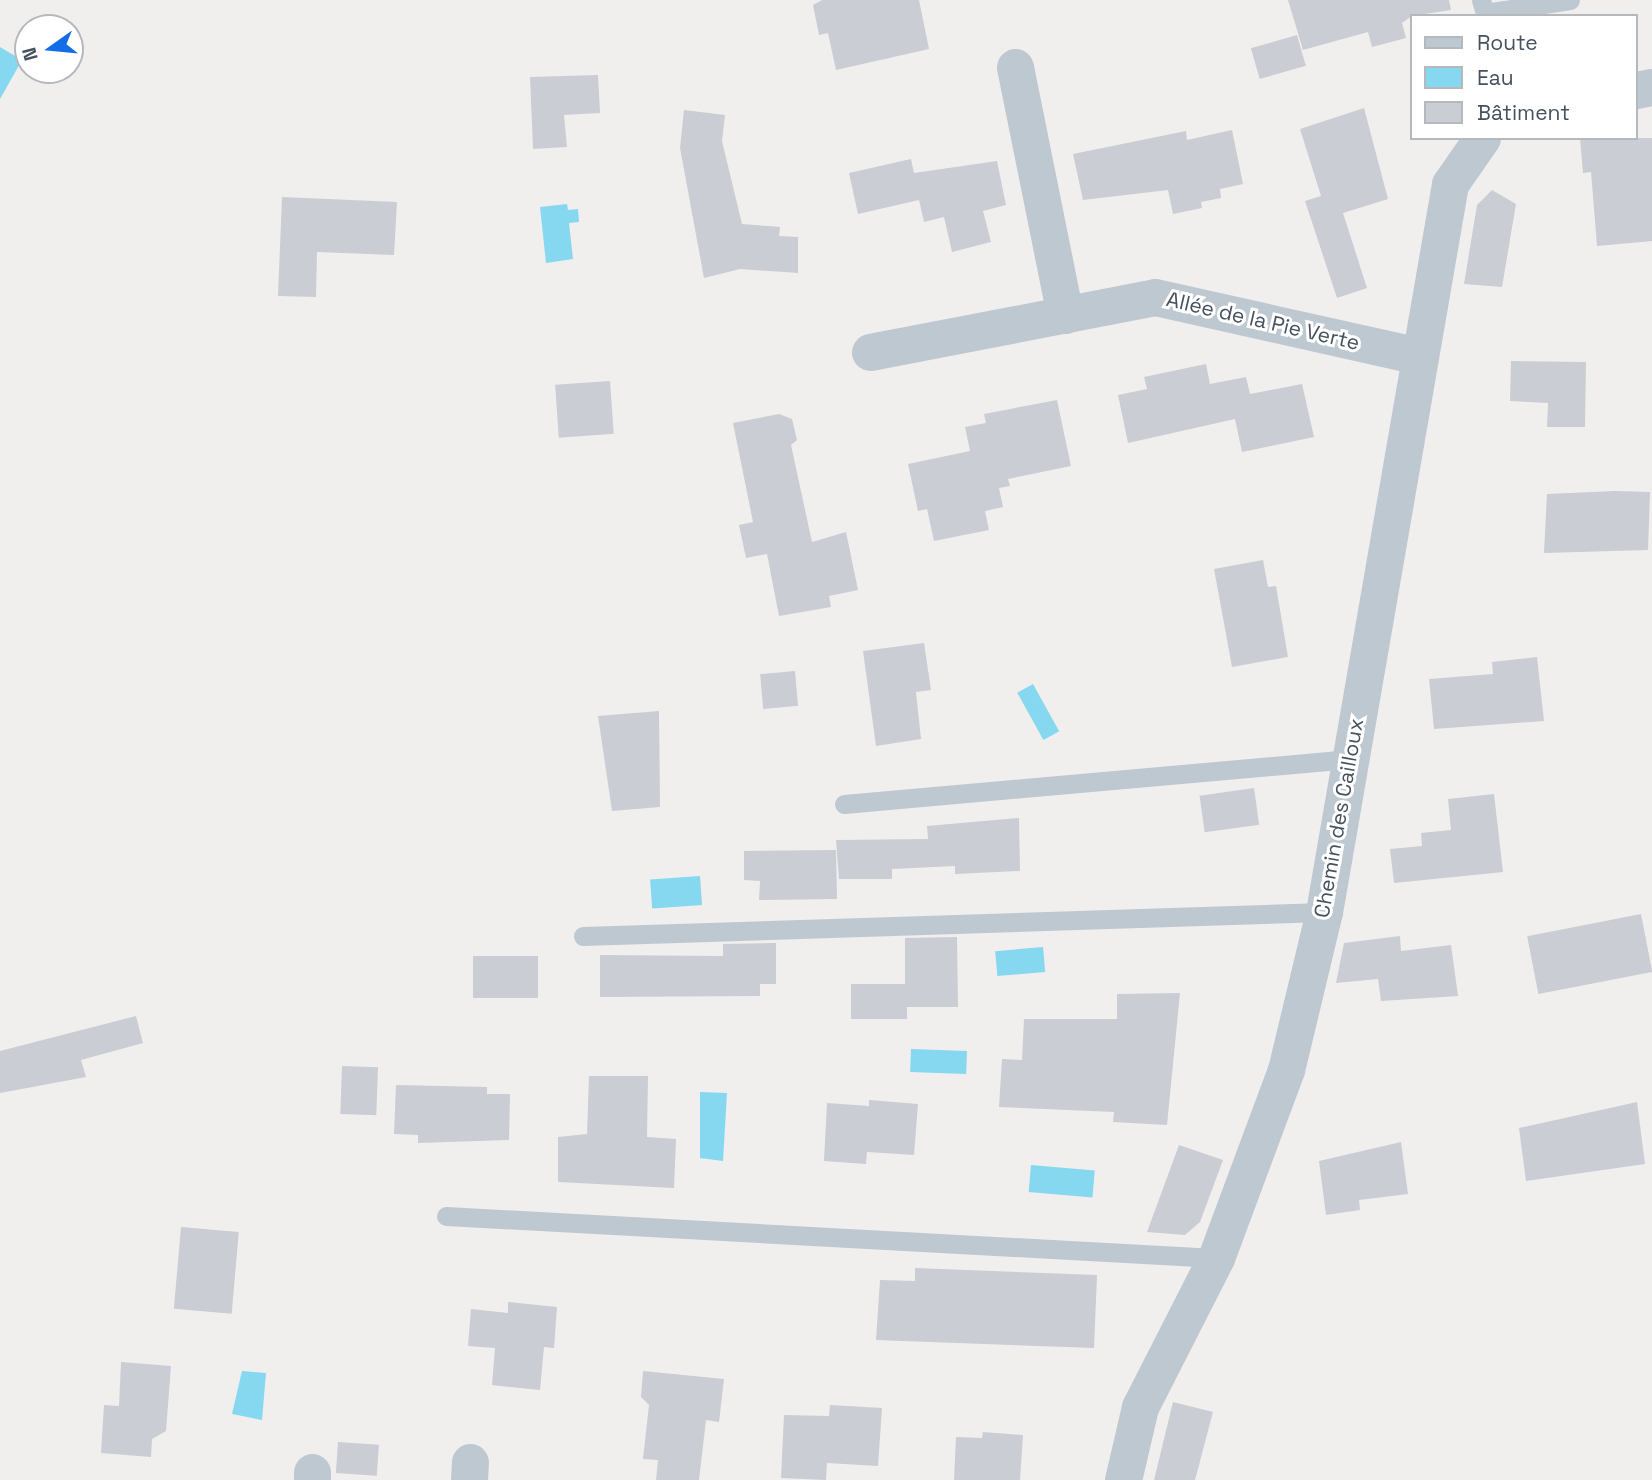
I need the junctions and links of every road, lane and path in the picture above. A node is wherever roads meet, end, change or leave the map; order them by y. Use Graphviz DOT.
graph roads {
  1 [pos="1481,0"];
  2 [pos="1570,0"];
  3 [pos="1015,68"];
  4 [pos="1481,140"];
  5 [pos="1065,315"];
  6 [pos="870,352"];
  7 [pos="1418,356"];
  8 [pos="1350,759"];
  9 [pos="844,804"];
  10 [pos="1324,912"];
  11 [pos="583,936"];
  12 [pos="446,1216"];
  13 [pos="1216,1258"];
  14 [pos="1123,1480"];
  1 -- 2 [label="lane"];
  3 -- 5 [label="street"];
  4 -- 7 [label="street, Chemin des Cailloux"];
  5 -- 6 [label="street, Allée de la Pie Verte"];
  5 -- 7 [label="street, Allée de la Pie Verte"];
  7 -- 8 [label="street, Chemin des Cailloux"];
  8 -- 9 [label="lane"];
  8 -- 10 [label="street, Chemin des Cailloux"];
  10 -- 11 [label="lane"];
  10 -- 13 [label="street, Chemin des Cailloux"];
  12 -- 13 [label="lane"];
  13 -- 14 [label="street, Chemin des Cailloux"];
}
